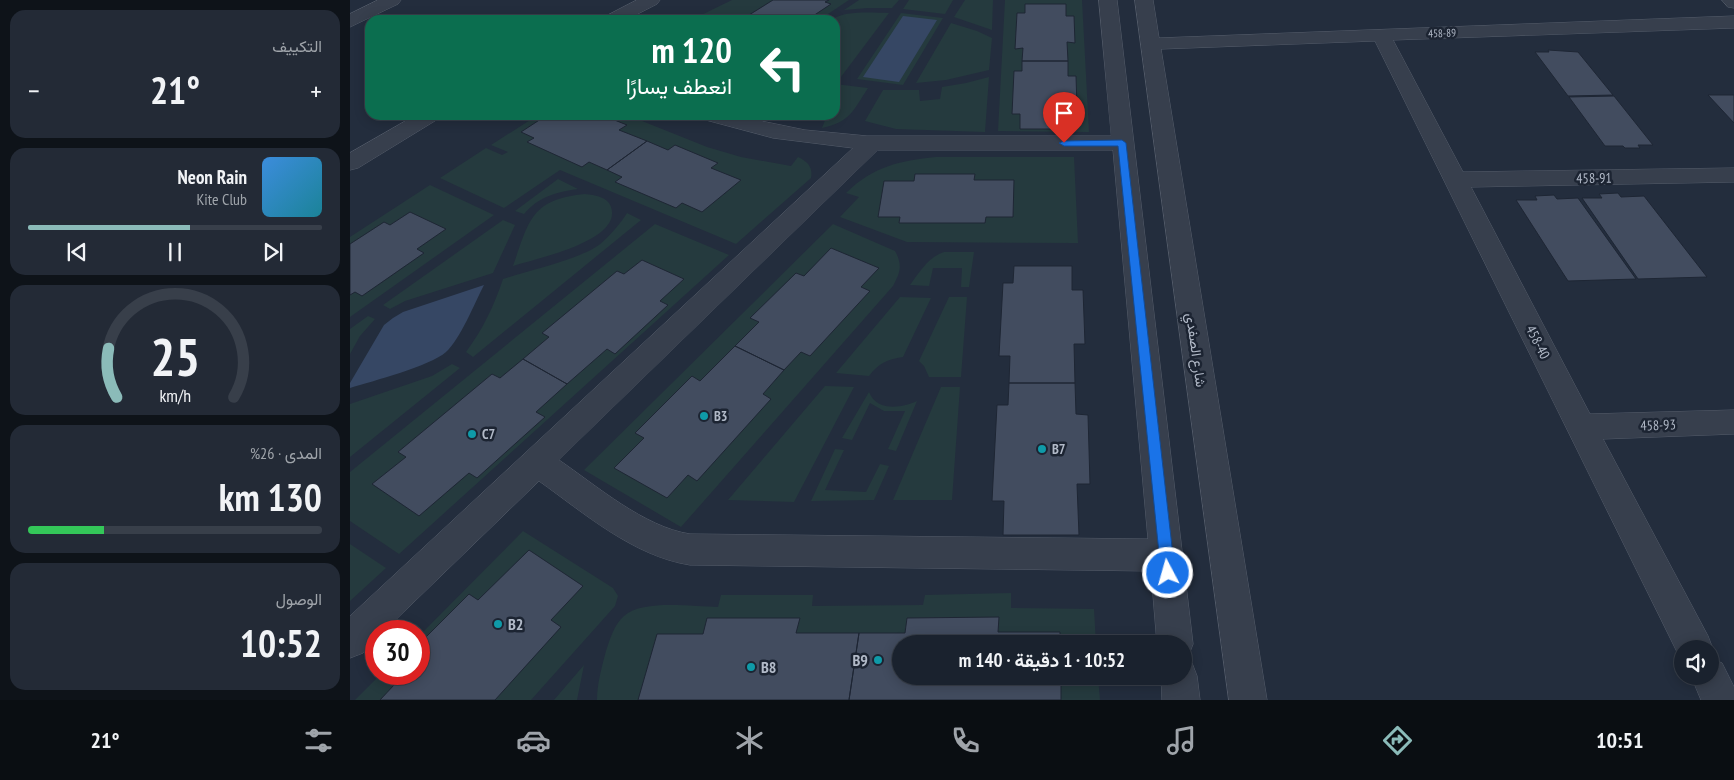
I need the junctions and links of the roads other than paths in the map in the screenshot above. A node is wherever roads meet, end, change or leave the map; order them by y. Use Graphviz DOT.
graph roads {
  1 [pos="392,0"];
  2 [pos="651,0"];
  3 [pos="1108,0"];
  4 [pos="1144,0"];
  5 [pos="622,15"];
  6 [pos="350,20"];
  7 [pos="1734,22"];
  8 [pos="1381,35"];
  9 [pos="1151,44"];
  10 [pos="423,120"];
  11 [pos="724,120"];
  12 [pos="1122,143"];
  13 [pos="871,144"];
  14 [pos="350,163"];
  15 [pos="1734,176"];
  16 [pos="1455,180"];
  17 [pos="1734,422"];
  18 [pos="1582,428"];
  19 [pos="537,462"];
  20 [pos="1166,555"];
  21 [pos="1174,635"];
  22 [pos="350,640"];
  23 [pos="1690,640"];
  24 [pos="1180,685"];
  25 [pos="1714,685"];
  26 [pos="1181,700"];
  27 [pos="1248,700"];
  28 [pos="1721,700"];
  1 -- 6 [label="street"];
  2 -- 5 [label="street"];
  3 -- 12 [label="street"];
  4 -- 9 [label="street, شارع الصفدي"];
  7 -- 8 [label="street, 458-89"];
  8 -- 9 [label="street, 458-89"];
  8 -- 16 [label="street, 458-40"];
  9 -- 27 [label="street, شارع الصفدي"];
  10 -- 14 [label="street"];
  11 -- 13 [label="street"];
  12 -- 13 [label="street"];
  12 -- 20 [label="street"];
  13 -- 19 [label="street"];
  15 -- 16 [label="street, 458-91"];
  16 -- 18 [label="street, 458-40"];
  17 -- 18 [label="street, 458-93"];
  18 -- 23 [label="street, 458-40"];
  19 -- 20 [label="street"];
  19 -- 22 [label="street"];
  20 -- 21 [label="street"];
  24 -- 26 [label="street"];
  25 -- 28 [label="street"];
}
